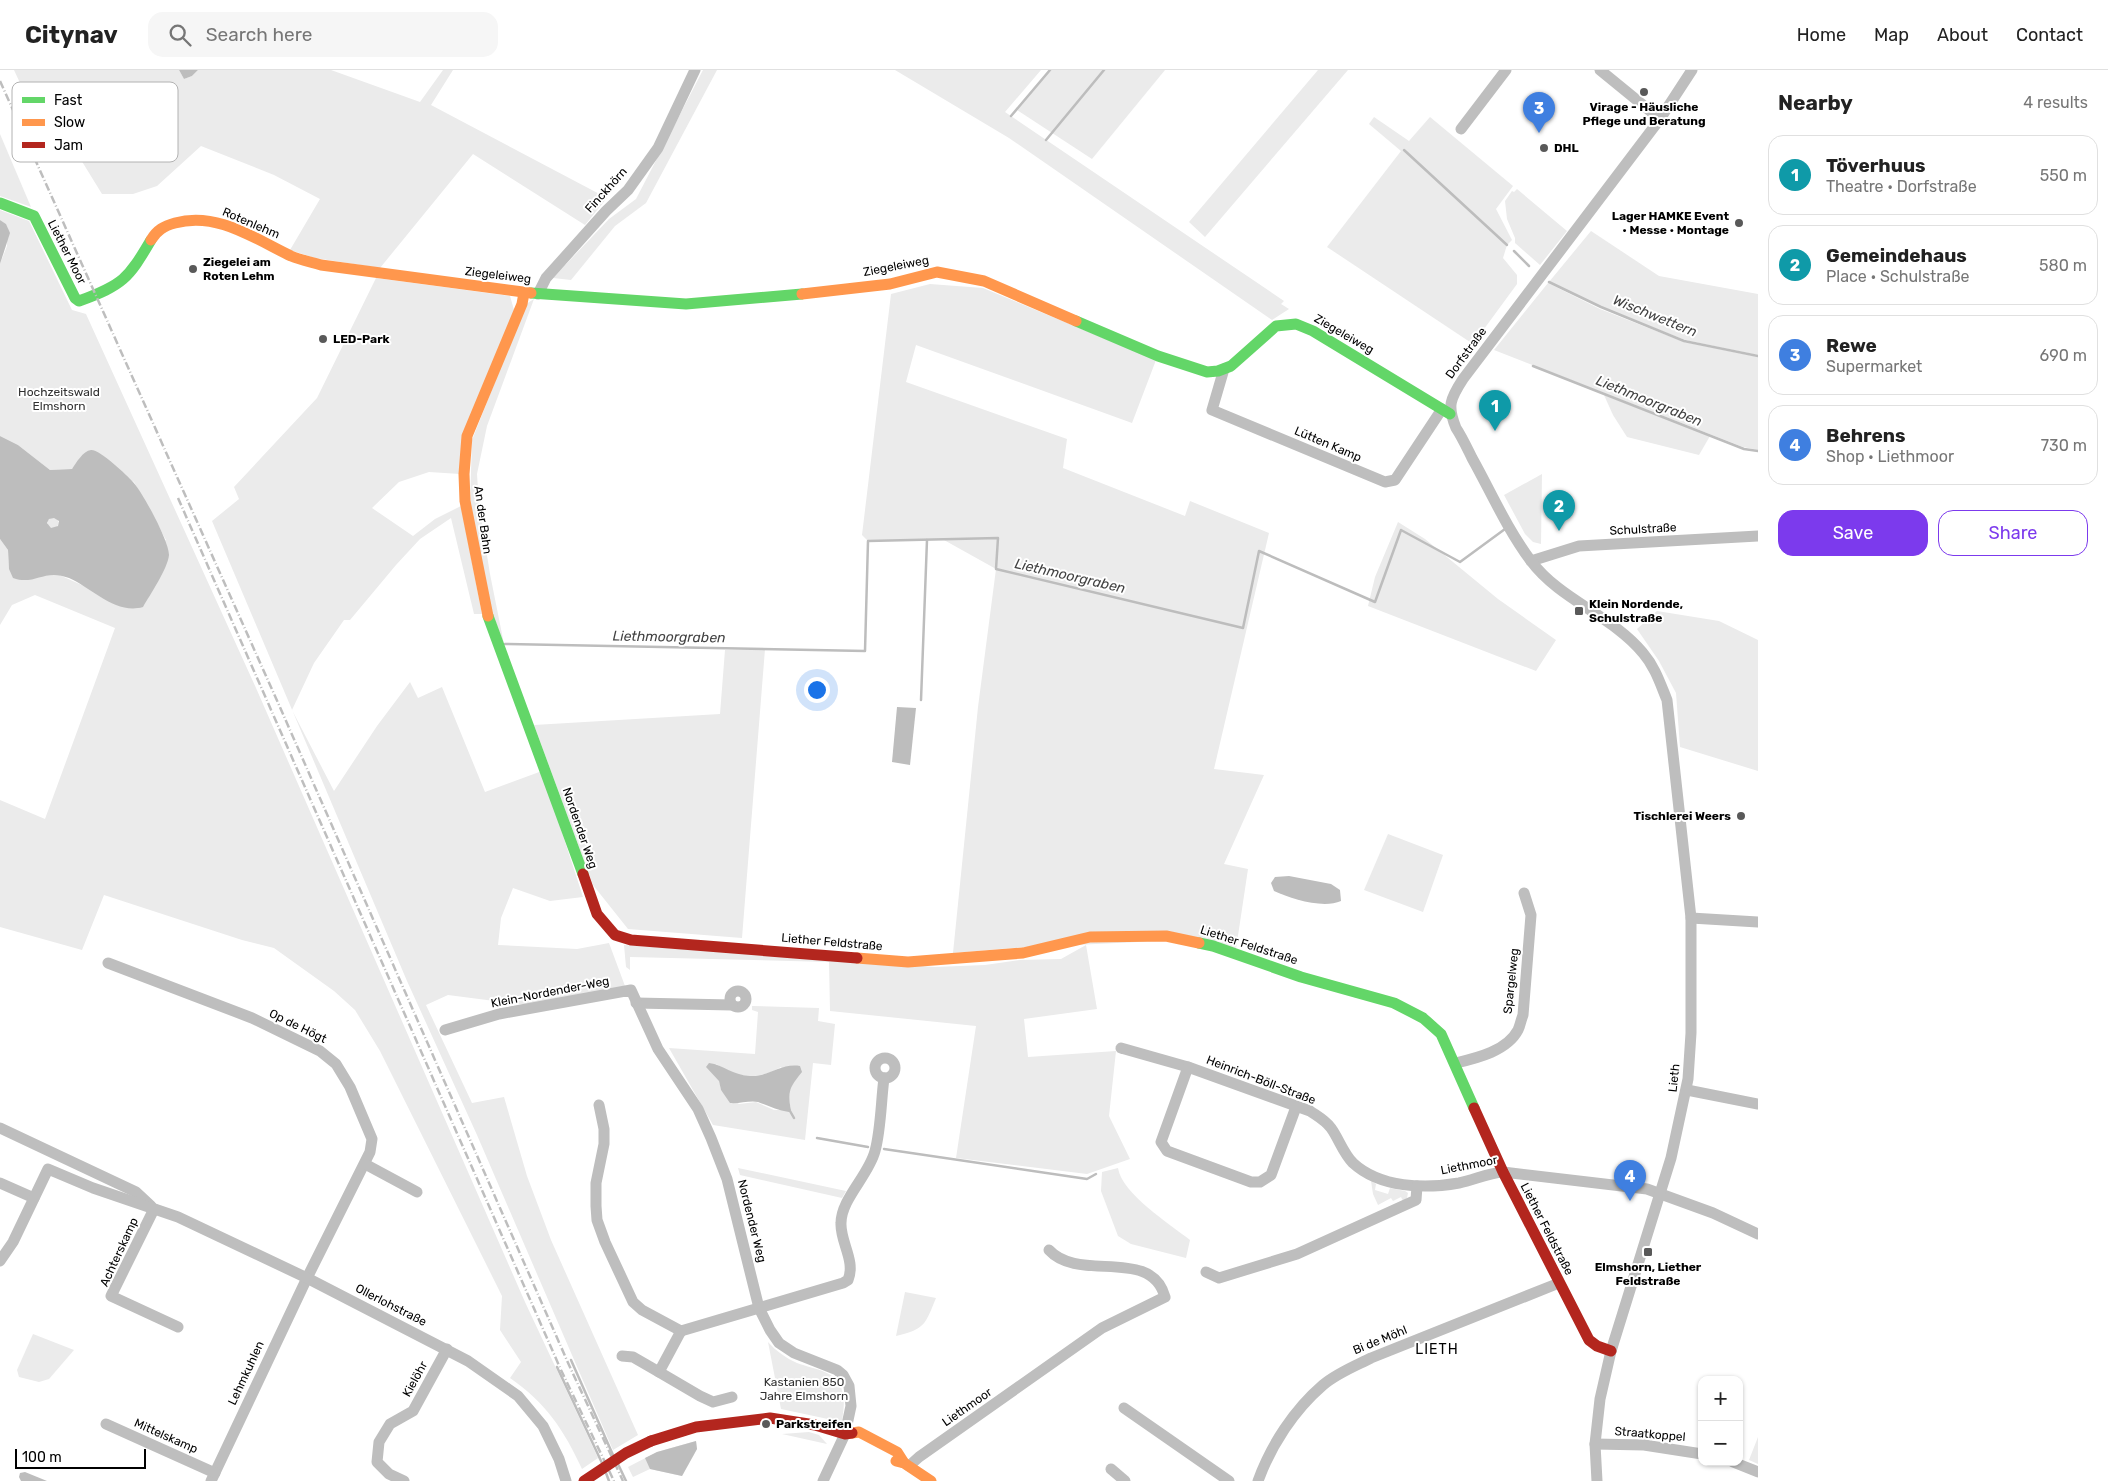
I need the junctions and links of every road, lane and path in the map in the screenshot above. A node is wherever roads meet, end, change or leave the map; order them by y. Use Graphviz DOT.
graph roads {
  1 [pos="695,70"];
  2 [pos="1506,70"];
  3 [pos="1600,70"];
  4 [pos="1692,70"];
  5 [pos="1660,119"];
  6 [pos="1461,129"];
  7 [pos="0,203"];
  8 [pos="321,265"];
  9 [pos="524,293"];
  10 [pos="538,294"];
  11 [pos="82,301"];
  12 [pos="1224,369"];
  13 [pos="1446,411"];
  14 [pos="1758,536"];
  15 [pos="1531,561"];
  16 [pos="529,724"];
  17 [pos="1524,893"];
  18 [pos="1691,918"];
  19 [pos="1758,922"];
  20 [pos="615,935"];
  21 [pos="108,963"];
  22 [pos="631,990"];
  23 [pos="636,1003"];
  24 [pos="732,1005"];
  25 [pos="445,1030"];
  26 [pos="1121,1048"];
  27 [pos="1456,1063"];
  28 [pos="1188,1067"];
  29 [pos="884,1078"];
  30 [pos="1687,1090"];
  31 [pos="1758,1104"];
  32 [pos="599,1105"];
  33 [pos="1296,1107"];
  34 [pos="0,1128"];
  35 [pos="364,1164"];
  36 [pos="1503,1172"];
  37 [pos="0,1183"];
  38 [pos="1417,1186"];
  39 [pos="417,1192"];
  40 [pos="1660,1193"];
  41 [pos="34,1198"];
  42 [pos="154,1209"];
  43 [pos="1758,1234"];
  44 [pos="1049,1250"];
  45 [pos="0,1261"];
  46 [pos="1206,1272"];
  47 [pos="307,1278"];
  48 [pos="1559,1283"];
  49 [pos="759,1308"];
  50 [pos="178,1327"];
  51 [pos="681,1331"];
  52 [pos="447,1349"];
  53 [pos="1611,1351"];
  54 [pos="622,1356"];
  55 [pos="659,1372"];
  56 [pos="732,1396"];
  57 [pos="1124,1408"];
  58 [pos="106,1424"];
  59 [pos="845,1434"];
  60 [pos="1595,1444"];
  61 [pos="1698,1453"];
  62 [pos="906,1464"];
  63 [pos="1743,1466"];
  64 [pos="1111,1469"];
  65 [pos="1758,1472"];
  66 [pos="213,1477"];
  67 [pos="404,1481"];
  68 [pos="566,1481"];
  69 [pos="584,1481"];
  70 [pos="823,1481"];
  71 [pos="931,1481"];
  72 [pos="1125,1481"];
  73 [pos="1229,1481"];
  74 [pos="1258,1481"];
  75 [pos="1597,1481"];
  1 -- 10 [label="street, Finckhörn"];
  2 -- 6 [label="street"];
  3 -- 5 [label="street"];
  4 -- 5 [label="street, Dorfstraße"];
  5 -- 13 [label="street, Dorfstraße"];
  7 -- 11 [label="street, Liether Moor"];
  8 -- 9 [label="street, Ziegeleiweg"];
  8 -- 11 [label="street, Rotenlehm"];
  9 -- 10 [label="street, Ziegeleiweg"];
  9 -- 16 [label="street, An der Bahn"];
  10 -- 12 [label="street, Ziegeleiweg"];
  12 -- 13 [label="street, Ziegeleiweg"];
  12 -- 13 [label="street, Lütten Kamp"];
  13 -- 15 [label="street"];
  14 -- 15 [label="street, Schulstraße"];
  15 -- 18 [label="street, Lieth"];
  16 -- 20 [label="street, Nordender Weg"];
  17 -- 27 [label="street, Spargelweg"];
  18 -- 19 [label="street"];
  18 -- 30 [label="street, Lieth"];
  20 -- 27 [label="street, Liether Feldstraße"];
  21 -- 35 [label="street, Op de Högt"];
  22 -- 23 [label="street, Nordender Weg"];
  22 -- 25 [label="street, Klein-Nordender-Weg"];
  23 -- 24 [label="street"];
  23 -- 49 [label="street, Nordender Weg"];
  26 -- 28 [label="street, Heinrich-Böll-Straße"];
  27 -- 36 [label="street, Liether Feldstraße"];
  28 -- 33 [label="street, Heinrich-Böll-Straße"];
  28 -- 33 [label="street, Heinrich-Böll-Straße"];
  29 -- 49 [label="street"];
  30 -- 31 [label="street"];
  30 -- 40 [label="street, Lieth"];
  32 -- 51 [label="street"];
  33 -- 38 [label="street, Heinrich-Böll-Straße"];
  34 -- 42 [label="street, Ollerlohstraße"];
  35 -- 39 [label="street"];
  35 -- 47 [label="street, Op de Högt"];
  36 -- 38 [label="street, Liethmoor"];
  36 -- 40 [label="street, Liethmoor"];
  36 -- 48 [label="street, Liether Feldstraße"];
  37 -- 41 [label="street"];
  38 -- 46 [label="street"];
  40 -- 43 [label="street, Liethmoor"];
  40 -- 53 [label="street, Lieth"];
  41 -- 42 [label="street, Ollerlohstraße"];
  41 -- 45 [label="street"];
  42 -- 47 [label="street, Ollerlohstraße"];
  42 -- 50 [label="street, Achterskamp"];
  44 -- 62 [label="street, Liethmoor"];
  47 -- 52 [label="street, Ollerlohstraße"];
  47 -- 66 [label="street, Lehmkuhlen"];
  48 -- 53 [label="street, Liether Feldstraße"];
  48 -- 74 [label="street, Bi de Möhl"];
  49 -- 51 [label="street"];
  49 -- 59 [label="street, Nordender Weg"];
  51 -- 55 [label="street"];
  52 -- 67 [label="street, Kielöhr"];
  52 -- 68 [label="street, Ollerlohstraße"];
  53 -- 60 [label="street, Lieth"];
  54 -- 55 [label="street"];
  55 -- 56 [label="street"];
  57 -- 73 [label="street"];
  58 -- 66 [label="street, Mittelskamp"];
  59 -- 62 [label="street"];
  59 -- 69 [label="street, bridge"];
  59 -- 70 [label="street"];
  60 -- 61 [label="street, Straatkoppel"];
  60 -- 75 [label="street, Lieth"];
  62 -- 71 [label="street"];
  63 -- 65 [label="street"];
  64 -- 72 [label="street"];
}
